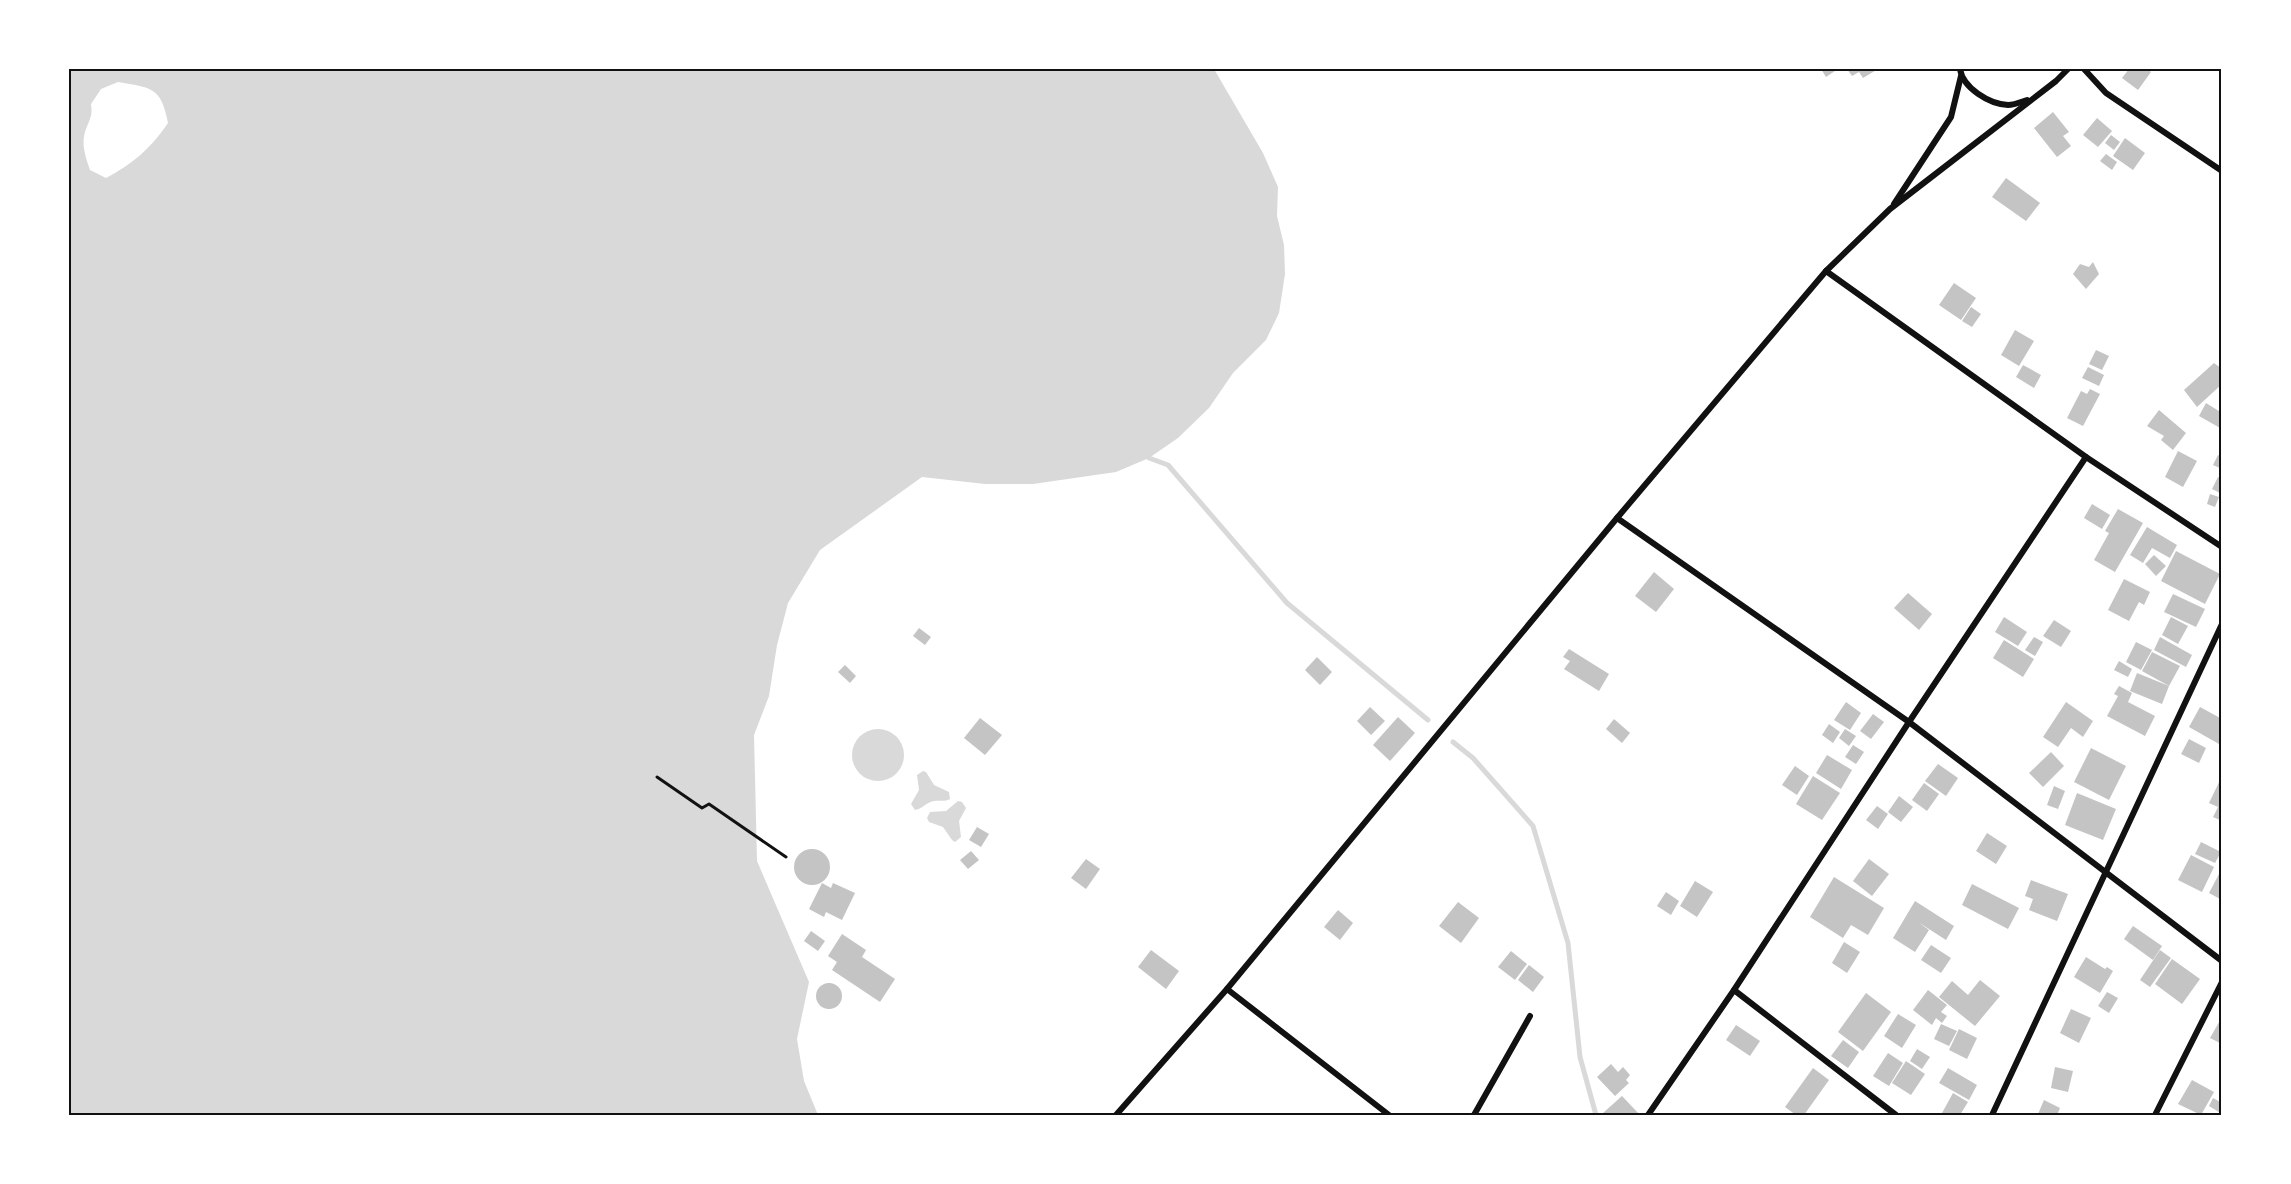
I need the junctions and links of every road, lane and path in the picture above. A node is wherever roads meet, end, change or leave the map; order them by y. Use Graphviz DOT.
graph roads {
  1 [pos="2068,69"];
  2 [pos="2084,69"];
  3 [pos="1961,72"];
  4 [pos="2031,99"];
  5 [pos="2222,171"];
  6 [pos="1890,209"];
  7 [pos="1826,271"];
  8 [pos="2086,457"];
  9 [pos="1617,518"];
  10 [pos="2222,546"];
  11 [pos="2222,624"];
  12 [pos="1909,722"];
  13 [pos="657,777"];
  14 [pos="786,857"];
  15 [pos="2105,873"];
  16 [pos="2222,961"];
  17 [pos="2222,982"];
  18 [pos="1227,989"];
  19 [pos="1734,990"];
  20 [pos="1530,1016"];
  21 [pos="1116,1115"];
  22 [pos="1389,1115"];
  23 [pos="1474,1115"];
  24 [pos="1648,1115"];
  25 [pos="1896,1115"];
  26 [pos="1992,1115"];
  27 [pos="2155,1115"];
  1 -- 4 [label="street"];
  2 -- 5 [label="street"];
  3 -- 4 [label="street"];
  3 -- 6 [label="street"];
  4 -- 6 [label="street"];
  6 -- 7 [label="street"];
  7 -- 8 [label="street"];
  7 -- 9 [label="street"];
  8 -- 10 [label="street"];
  8 -- 12 [label="street"];
  9 -- 12 [label="street"];
  9 -- 18 [label="street"];
  11 -- 15 [label="street"];
  12 -- 15 [label="street"];
  12 -- 19 [label="street"];
  13 -- 14 [label="path"];
  15 -- 16 [label="street"];
  15 -- 26 [label="street"];
  17 -- 27 [label="street"];
  18 -- 21 [label="street"];
  18 -- 22 [label="street"];
  19 -- 24 [label="street"];
  19 -- 25 [label="street"];
  20 -- 23 [label="street"];
}
